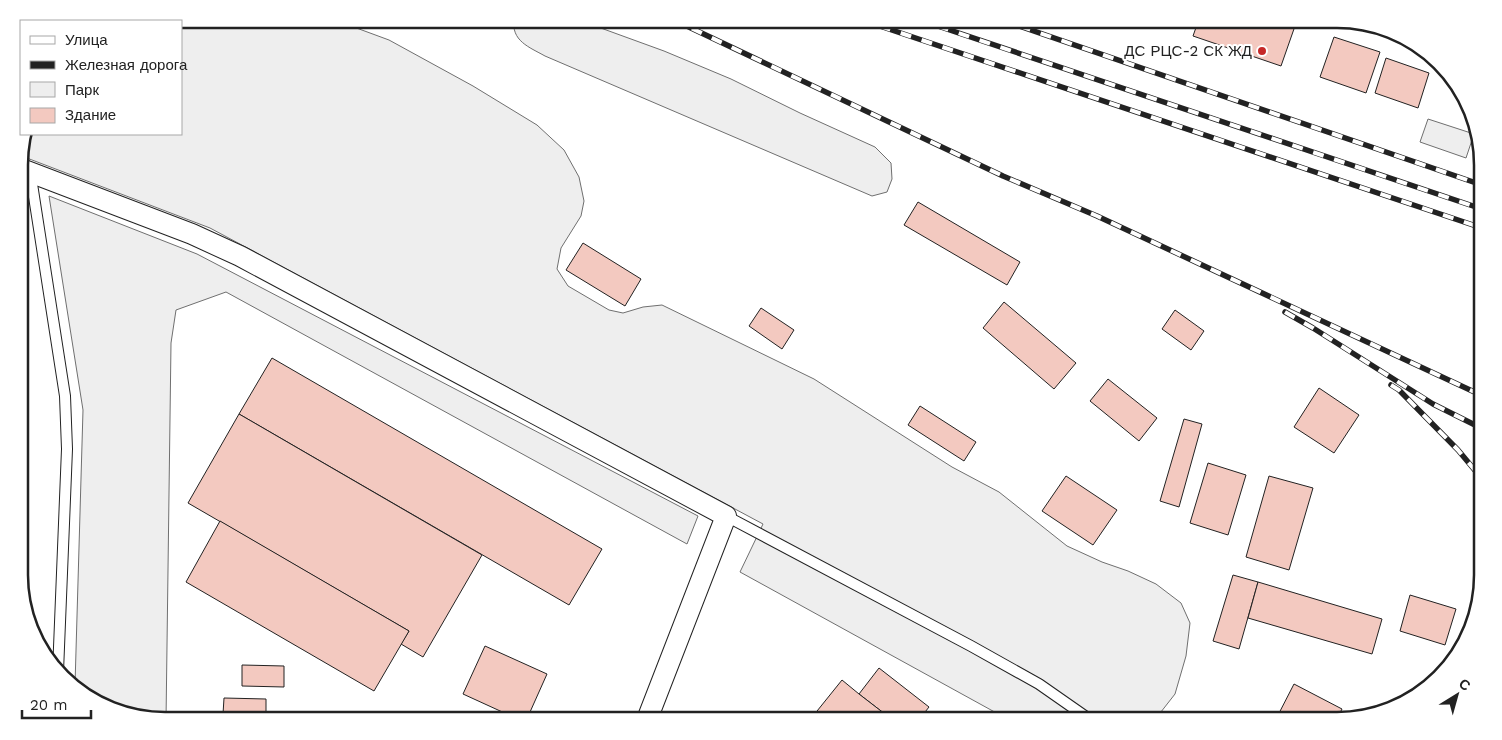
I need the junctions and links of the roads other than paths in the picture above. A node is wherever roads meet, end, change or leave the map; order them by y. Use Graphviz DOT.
graph roads {
  1 [pos="28,172"];
  2 [pos="28,193"];
  3 [pos="726,516"];
  4 [pos="58,662"];
  5 [pos="650,712"];
  6 [pos="1080,712"];
  1 -- 3 [label="street"];
  2 -- 4 [label="lane"];
  3 -- 5 [label="street"];
  3 -- 6 [label="lane"];
}
